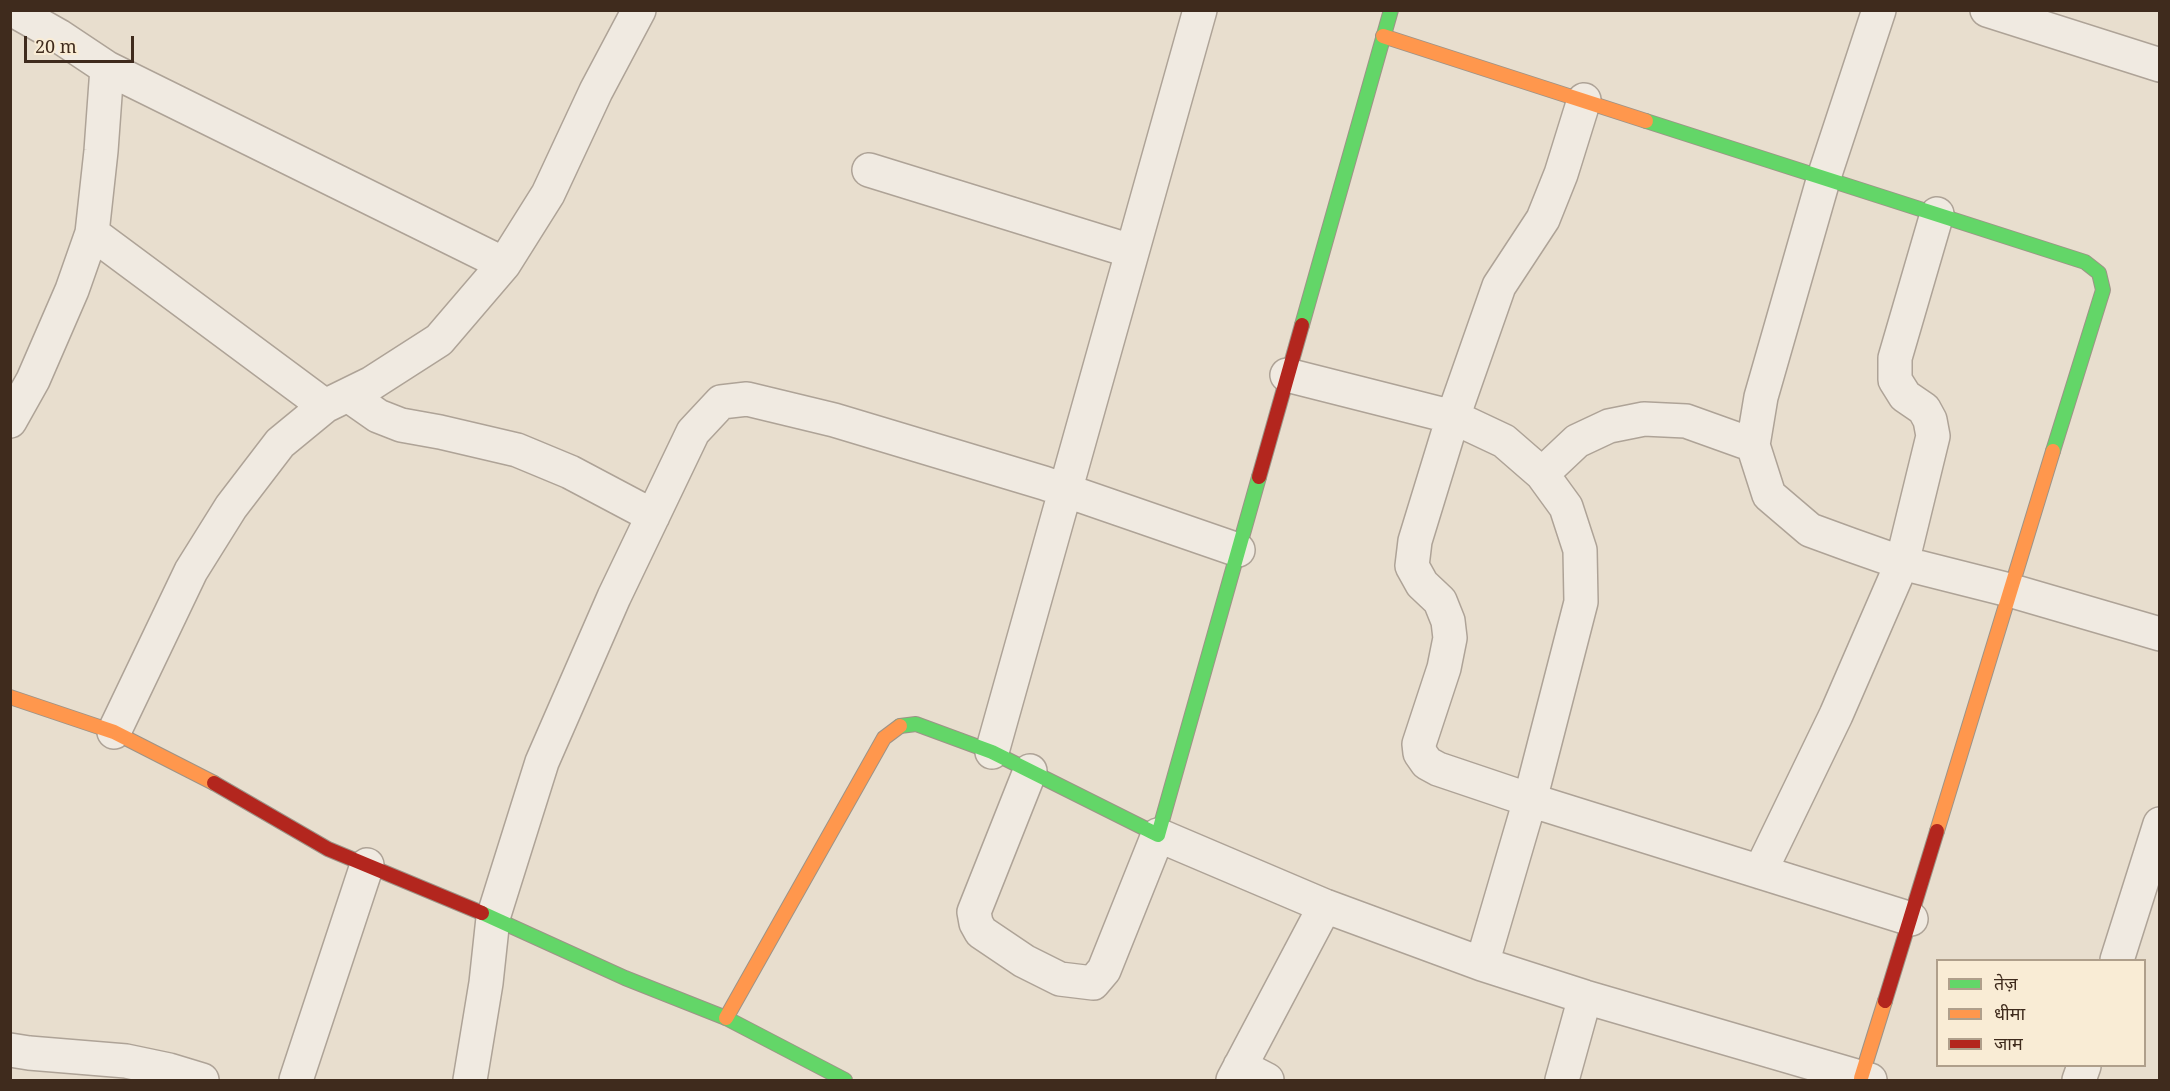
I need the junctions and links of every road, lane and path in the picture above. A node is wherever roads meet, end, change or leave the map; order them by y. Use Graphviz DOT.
graph roads {
  1 [pos="639,10"];
  2 [pos="1200,10"];
  3 [pos="1390,10"];
  4 [pos="1879,10"];
  5 [pos="1987,10"];
  6 [pos="29,14"];
  7 [pos="1383,36"];
  8 [pos="2160,65"];
  9 [pos="107,68"];
  10 [pos="1584,100"];
  11 [pos="869,170"];
  12 [pos="1824,177"];
  13 [pos="1937,214"];
  14 [pos="92,233"];
  15 [pos="1131,251"];
  16 [pos="504,264"];
  17 [pos="1287,375"];
  18 [pos="336,400"];
  19 [pos="1454,417"];
  20 [pos="10,421"];
  21 [pos="1753,445"];
  22 [pos="1542,474"];
  23 [pos="1066,492"];
  24 [pos="653,516"];
  25 [pos="1238,550"];
  26 [pos="1902,563"];
  27 [pos="2009,591"];
  28 [pos="2160,634"];
  29 [pos="10,697"];
  30 [pos="114,732"];
  31 [pos="992,752"];
  32 [pos="1030,771"];
  33 [pos="1530,800"];
  34 [pos="2160,824"];
  35 [pos="1158,834"];
  36 [pos="367,866"];
  37 [pos="1760,872"];
  38 [pos="1325,906"];
  39 [pos="493,918"];
  40 [pos="1911,919"];
  41 [pos="2117,959"];
  42 [pos="1482,964"];
  43 [pos="1585,997"];
  44 [pos="726,1018"];
  45 [pos="10,1050"];
  46 [pos="1247,1076"];
  47 [pos="1865,1079"];
  48 [pos="202,1080"];
  49 [pos="296,1080"];
  50 [pos="470,1080"];
  51 [pos="845,1080"];
  52 [pos="1562,1080"];
  1 -- 16 [label="street"];
  2 -- 15 [label="street"];
  3 -- 7 [label="street"];
  4 -- 12 [label="street"];
  5 -- 8 [label="street"];
  6 -- 9 [label="street"];
  7 -- 10 [label="street"];
  7 -- 17 [label="street"];
  9 -- 14 [label="street"];
  9 -- 16 [label="street"];
  10 -- 12 [label="street"];
  10 -- 19 [label="street"];
  11 -- 15 [label="street"];
  12 -- 13 [label="street"];
  12 -- 21 [label="street"];
  13 -- 26 [label="street"];
  13 -- 27 [label="street"];
  14 -- 18 [label="street"];
  14 -- 20 [label="street"];
  15 -- 23 [label="street"];
  16 -- 18 [label="street"];
  17 -- 19 [label="street"];
  17 -- 25 [label="street"];
  18 -- 24 [label="street"];
  18 -- 30 [label="street"];
  19 -- 22 [label="street"];
  19 -- 33 [label="street"];
  21 -- 22 [label="street"];
  21 -- 26 [label="street"];
  22 -- 33 [label="street"];
  23 -- 24 [label="street"];
  23 -- 25 [label="street"];
  23 -- 31 [label="street"];
  24 -- 39 [label="street"];
  25 -- 35 [label="street"];
  26 -- 27 [label="street"];
  26 -- 37 [label="street"];
  27 -- 28 [label="street"];
  27 -- 40 [label="street"];
  29 -- 30 [label="street"];
  30 -- 36 [label="street"];
  31 -- 32 [label="street"];
  31 -- 44 [label="street"];
  32 -- 35 [label="street"];
  32 -- 35 [label="street"];
  33 -- 37 [label="street"];
  33 -- 42 [label="street"];
  34 -- 41 [label="street"];
  35 -- 38 [label="street"];
  36 -- 39 [label="street"];
  36 -- 49 [label="street"];
  37 -- 40 [label="street"];
  38 -- 42 [label="street"];
  38 -- 46 [label="street"];
  39 -- 44 [label="street"];
  39 -- 50 [label="street"];
  40 -- 47 [label="street"];
  42 -- 43 [label="street"];
  43 -- 47 [label="street"];
  43 -- 52 [label="street"];
  44 -- 51 [label="street"];
  45 -- 48 [label="street"];
}
